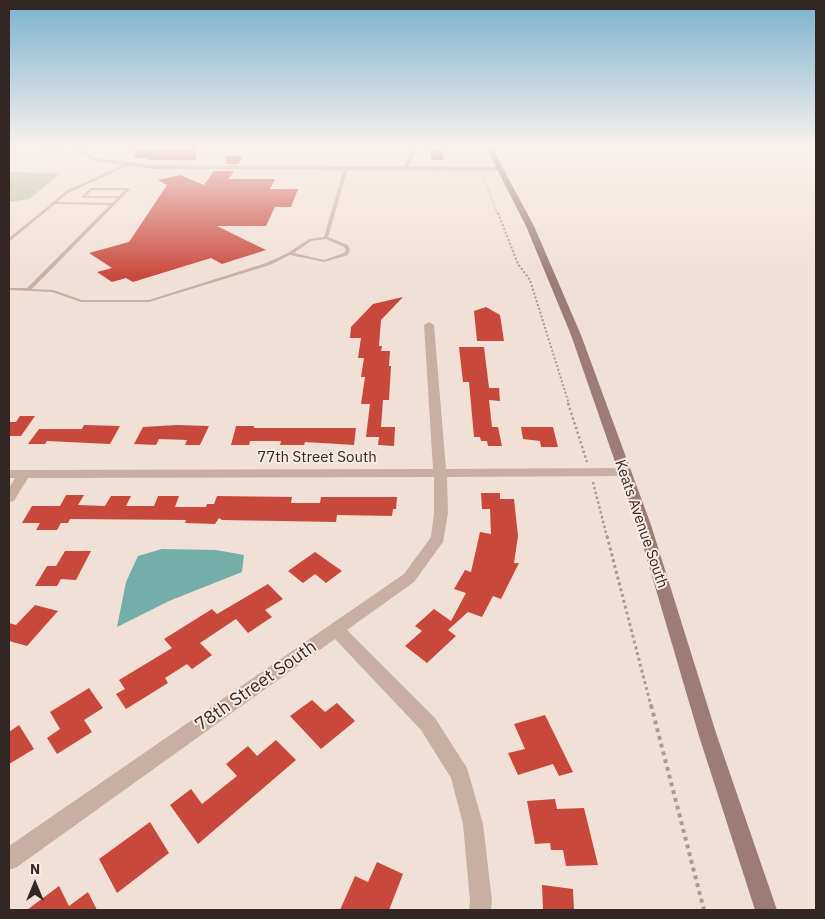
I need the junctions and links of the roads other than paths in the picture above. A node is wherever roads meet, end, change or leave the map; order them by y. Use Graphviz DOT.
graph roads {
  1 [pos="71,191"];
  2 [pos="90,191"];
  3 [pos="126,191"];
  4 [pos="339,191"];
  5 [pos="510,191"];
  6 [pos="120,197"];
  7 [pos="52,203"];
  8 [pos="113,204"];
  9 [pos="326,238"];
  10 [pos="9,240"];
  11 [pos="290,254"];
  12 [pos="9,289"];
  13 [pos="29,290"];
  14 [pos="429,325"];
  15 [pos="625,472"];
  16 [pos="9,474"];
  17 [pos="24,474"];
  18 [pos="440,474"];
  19 [pos="9,498"];
  20 [pos="336,630"];
  21 [pos="9,859"];
  22 [pos="480,910"];
  23 [pos="766,910"];
  1 -- 7 [label="lane"];
  2 -- 6 [label="lane"];
  3 -- 6 [label="lane"];
  4 -- 9 [label="lane"];
  5 -- 15 [label="main road, Keats Avenue South"];
  6 -- 8 [label="lane"];
  7 -- 8 [label="lane"];
  7 -- 10 [label="lane"];
  8 -- 13 [label="lane"];
  9 -- 11 [label="lane"];
  9 -- 11 [label="lane"];
  11 -- 13 [label="lane"];
  12 -- 13 [label="lane"];
  14 -- 18 [label="street, 78th Street South"];
  15 -- 18 [label="street, 77th Street South"];
  15 -- 23 [label="main road, Keats Avenue South"];
  16 -- 17 [label="street, 77th Street South"];
  17 -- 18 [label="street, 77th Street South"];
  17 -- 19 [label="street"];
  18 -- 20 [label="street, 78th Street South"];
  20 -- 21 [label="street, 78th Street South"];
  20 -- 22 [label="street"];
}
